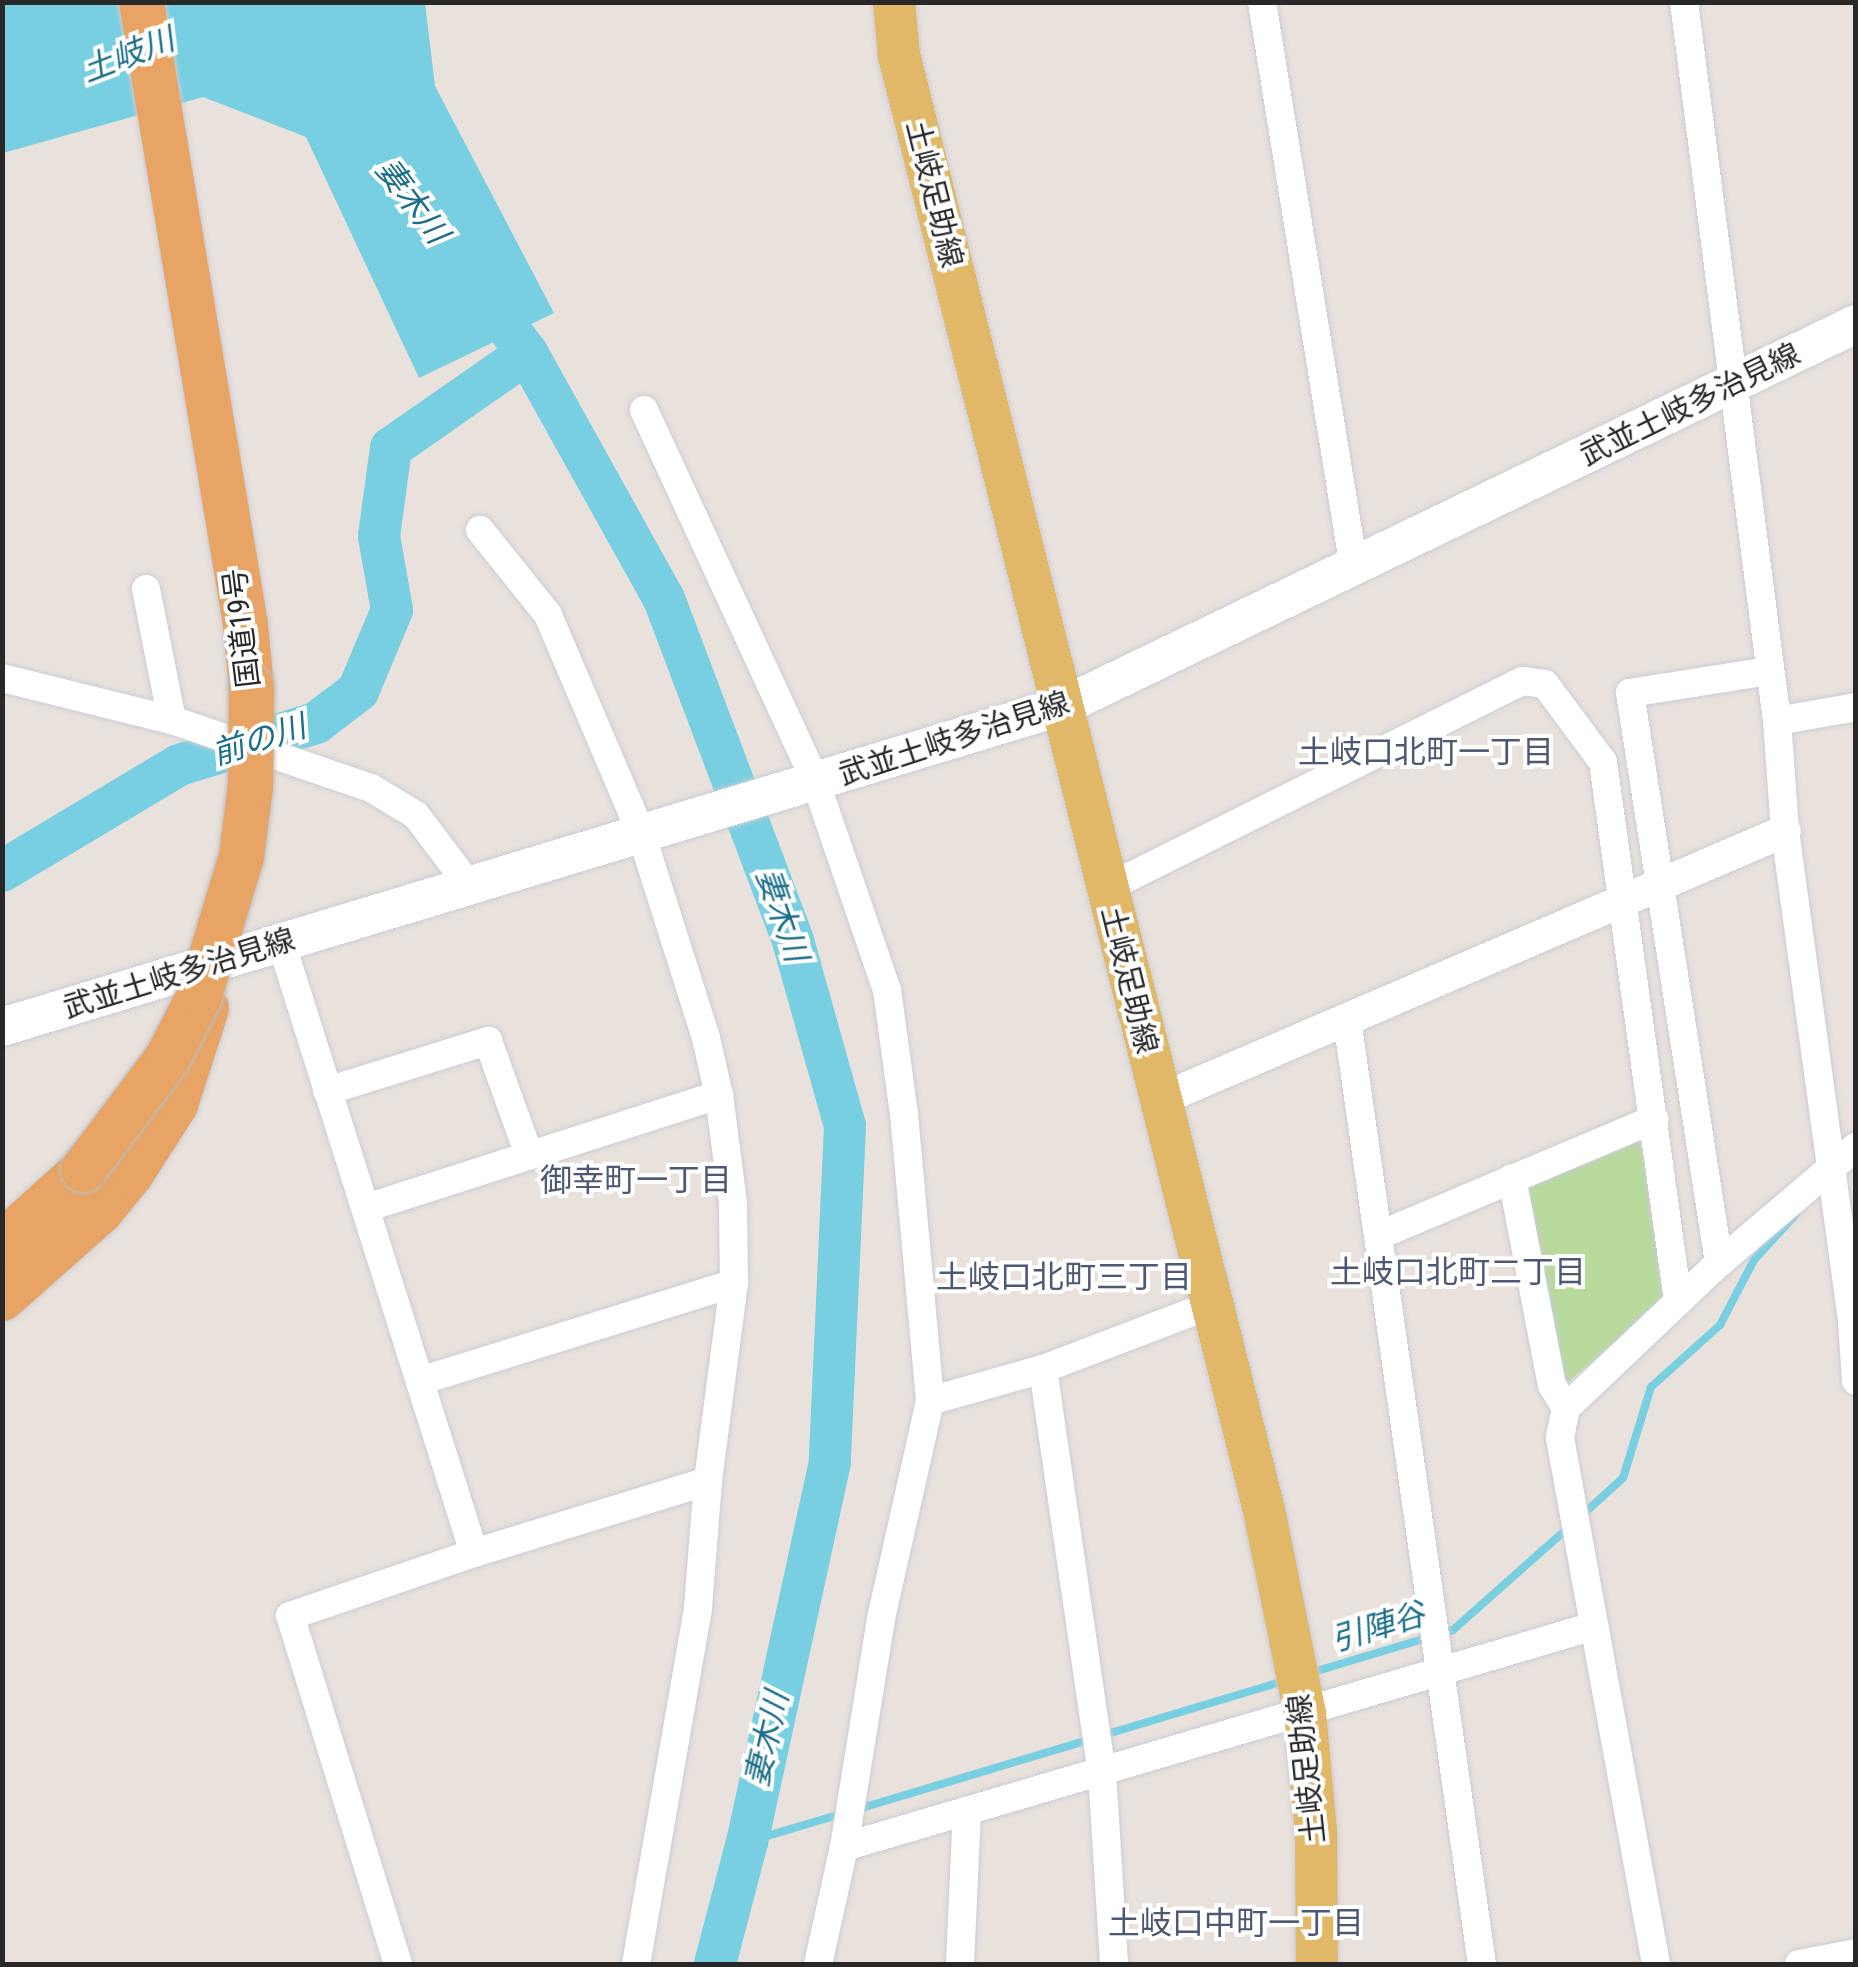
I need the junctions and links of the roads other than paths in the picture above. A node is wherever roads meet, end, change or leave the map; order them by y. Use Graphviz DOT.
graph roads {
  1 [pos="111,2"];
  2 [pos="140,2"];
  3 [pos="894,2"];
  4 [pos="1262,2"];
  5 [pos="1684,2"];
  6 [pos="152,172"];
  7 [pos="1856,324"];
  8 [pos="1734,384"];
  9 [pos="644,410"];
  10 [pos="480,530"];
  11 [pos="1354,568"];
  12 [pos="146,589"];
  13 [pos="1770,671"];
  14 [pos="2,678"];
  15 [pos="1063,706"];
  16 [pos="1856,707"];
  17 [pos="172,720"];
  18 [pos="1777,721"];
  19 [pos="810,784"];
  20 [pos="647,831"];
  21 [pos="1785,831"];
  22 [pos="1661,881"];
  23 [pos="468,884"];
  24 [pos="1107,888"];
  25 [pos="1621,899"];
  26 [pos="281,942"];
  27 [pos="204,968"];
  28 [pos="1347,1018"];
  29 [pos="2,1027"];
  30 [pos="327,1091"];
  31 [pos="719,1095"];
  32 [pos="1159,1100"];
  33 [pos="1654,1119"];
  34 [pos="1856,1147"];
  35 [pos="529,1155"];
  36 [pos="71,1160"];
  37 [pos="1831,1165"];
  38 [pos="1512,1178"];
  39 [pos="2,1205"];
  40 [pos="366,1208"];
  41 [pos="1380,1235"];
  42 [pos="2,1242"];
  43 [pos="1719,1263"];
  44 [pos="734,1284"];
  45 [pos="2,1298"];
  46 [pos="1678,1300"];
  47 [pos="1211,1305"];
  48 [pos="1042,1369"];
  49 [pos="420,1380"];
  50 [pos="1856,1381"];
  51 [pos="930,1401"];
  52 [pos="1566,1408"];
  53 [pos="708,1481"];
  54 [pos="474,1553"];
  55 [pos="1594,1626"];
  56 [pos="1439,1672"];
  57 [pos="1305,1713"];
  58 [pos="1102,1772"];
  59 [pos="967,1812"];
  60 [pos="844,1847"];
  61 [pos="1856,1954"];
  62 [pos="398,1964"];
  63 [pos="636,1964"];
  64 [pos="818,1964"];
  65 [pos="960,1964"];
  66 [pos="1114,1964"];
  67 [pos="1317,1964"];
  68 [pos="1482,1964"];
  69 [pos="1656,1964"];
  70 [pos="1798,1964"];
  1 -- 6 [label="highway, 国道19号"];
  2 -- 6 [label="highway, 国道19号"];
  3 -- 15 [label="main road, 土岐足助線"];
  4 -- 11 [label="street"];
  5 -- 8 [label="street"];
  6 -- 36 [label="highway, 国道19号"];
  7 -- 8 [label="main road, 武並土岐多治見線"];
  8 -- 11 [label="main road, 武並土岐多治見線"];
  8 -- 13 [label="street"];
  9 -- 19 [label="street"];
  10 -- 20 [label="street"];
  11 -- 15 [label="main road, 武並土岐多治見線"];
  12 -- 17 [label="street"];
  13 -- 18 [label="street"];
  13 -- 22 [label="street"];
  14 -- 17 [label="street"];
  15 -- 19 [label="main road, 武並土岐多治見線"];
  15 -- 24 [label="main road, 土岐足助線"];
  16 -- 18 [label="street"];
  17 -- 23 [label="street"];
  18 -- 21 [label="street"];
  19 -- 20 [label="main road, 武並土岐多治見線"];
  19 -- 51 [label="street"];
  20 -- 23 [label="main road, 武並土岐多治見線"];
  20 -- 31 [label="street"];
  21 -- 22 [label="street"];
  21 -- 37 [label="street"];
  22 -- 25 [label="street"];
  22 -- 43 [label="street"];
  23 -- 26 [label="main road, 武並土岐多治見線"];
  24 -- 25 [label="street"];
  24 -- 32 [label="main road, 土岐足助線"];
  25 -- 28 [label="street"];
  25 -- 33 [label="street"];
  26 -- 27 [label="main road, 武並土岐多治見線"];
  26 -- 30 [label="street"];
  27 -- 29 [label="main road, 武並土岐多治見線"];
  27 -- 45 [label="highway"];
  28 -- 32 [label="street"];
  28 -- 41 [label="street"];
  30 -- 35 [label="street"];
  30 -- 40 [label="street"];
  31 -- 35 [label="street"];
  31 -- 44 [label="street"];
  32 -- 47 [label="main road, 土岐足助線"];
  33 -- 38 [label="street"];
  33 -- 46 [label="street"];
  34 -- 37 [label="street"];
  35 -- 40 [label="street"];
  36 -- 39 [label="highway, 国道19号"];
  36 -- 42 [label="highway, 国道19号"];
  37 -- 43 [label="street"];
  37 -- 50 [label="street"];
  38 -- 41 [label="street"];
  38 -- 52 [label="street"];
  40 -- 49 [label="street"];
  41 -- 56 [label="street"];
  43 -- 46 [label="street"];
  44 -- 49 [label="street"];
  44 -- 53 [label="street"];
  46 -- 52 [label="street"];
  47 -- 48 [label="street"];
  47 -- 57 [label="main road, 土岐足助線"];
  48 -- 51 [label="street"];
  48 -- 58 [label="street"];
  49 -- 54 [label="street"];
  51 -- 60 [label="street"];
  52 -- 55 [label="street"];
  53 -- 54 [label="street"];
  53 -- 63 [label="street"];
  54 -- 62 [label="street"];
  55 -- 56 [label="street"];
  55 -- 69 [label="street"];
  56 -- 57 [label="street"];
  56 -- 68 [label="street"];
  57 -- 58 [label="street"];
  57 -- 67 [label="main road, 土岐足助線"];
  58 -- 59 [label="street"];
  58 -- 66 [label="street"];
  59 -- 60 [label="street"];
  59 -- 65 [label="street"];
  60 -- 64 [label="street"];
  61 -- 70 [label="street"];
}
